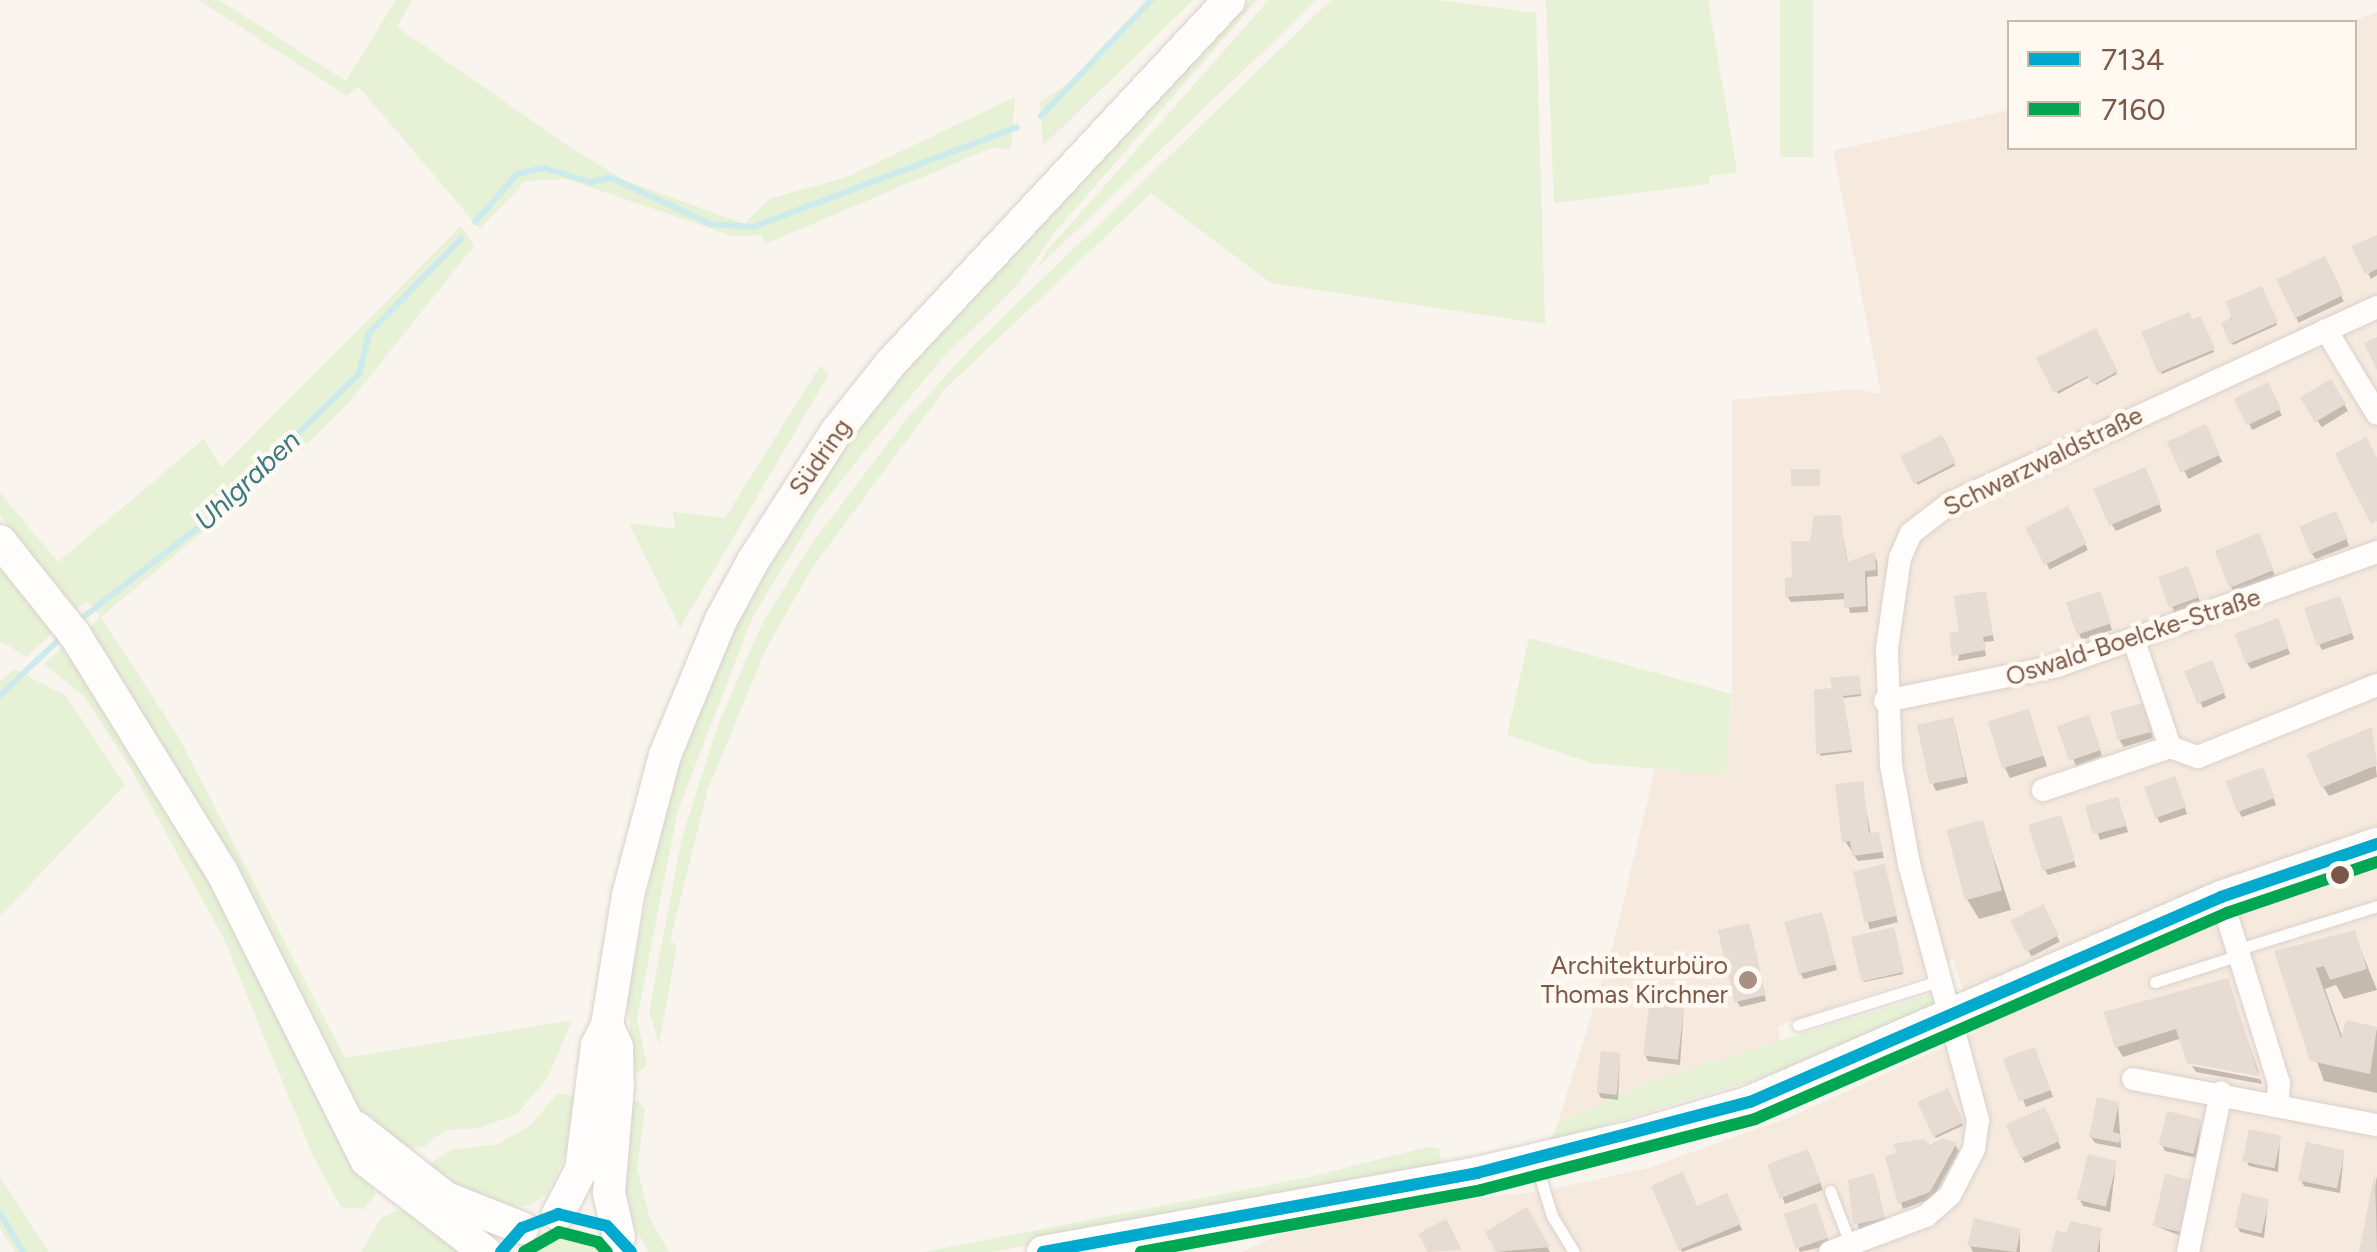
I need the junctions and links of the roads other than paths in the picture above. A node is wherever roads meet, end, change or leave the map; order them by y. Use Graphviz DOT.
graph roads {
  1 [pos="1229,0"];
  2 [pos="2377,307"];
  3 [pos="2326,330"];
  4 [pos="2377,414"];
  5 [pos="0,541"];
  6 [pos="2377,552"];
  7 [pos="2134,640"];
  8 [pos="2377,685"];
  9 [pos="1884,701"];
  10 [pos="2170,747"];
  11 [pos="2042,790"];
  12 [pos="2377,844"];
  13 [pos="2221,897"];
  14 [pos="2377,906"];
  15 [pos="2239,952"];
  16 [pos="1938,982"];
  17 [pos="2155,982"];
  18 [pos="1951,1015"];
  19 [pos="607,1024"];
  20 [pos="1798,1025"];
  21 [pos="2133,1078"];
  22 [pos="2221,1092"];
  23 [pos="2277,1104"];
  24 [pos="351,1123"];
  25 [pos="2377,1125"];
  26 [pos="1535,1160"];
  27 [pos="1830,1191"];
  28 [pos="558,1214"];
  29 [pos="512,1240"];
  30 [pos="625,1244"];
  31 [pos="1840,1248"];
  32 [pos="485,1252"];
  33 [pos="1043,1252"];
  34 [pos="1574,1252"];
  35 [pos="2188,1252"];
  1 -- 19 [label="main road, Südring"];
  2 -- 3 [label="street, Schwarzwaldstraße"];
  3 -- 4 [label="street"];
  3 -- 9 [label="street, Schwarzwaldstraße"];
  5 -- 24 [label="main road"];
  6 -- 7 [label="street, Oswald-Boelcke-Straße"];
  7 -- 9 [label="street, Oswald-Boelcke-Straße"];
  7 -- 10 [label="street"];
  8 -- 10 [label="street"];
  9 -- 16 [label="street, Schwarzwaldstraße"];
  10 -- 11 [label="street"];
  12 -- 13 [label="main road"];
  13 -- 15 [label="street"];
  13 -- 18 [label="main road"];
  14 -- 15 [label="lane"];
  15 -- 17 [label="lane"];
  15 -- 23 [label="street"];
  16 -- 18 [label="street, Schwarzwaldstraße"];
  16 -- 20 [label="lane"];
  18 -- 26 [label="main road"];
  18 -- 31 [label="street, Schwarzwaldstraße"];
  19 -- 28 [label="main road, Südring"];
  19 -- 30 [label="main road, Südring"];
  21 -- 22 [label="street"];
  22 -- 23 [label="street"];
  22 -- 35 [label="street"];
  23 -- 25 [label="street"];
  24 -- 29 [label="main road"];
  24 -- 32 [label="main road"];
  26 -- 33 [label="main road"];
  26 -- 34 [label="lane"];
  27 -- 31 [label="lane"];
  28 -- 29 [label="main road"];
  28 -- 30 [label="main road"];
}
